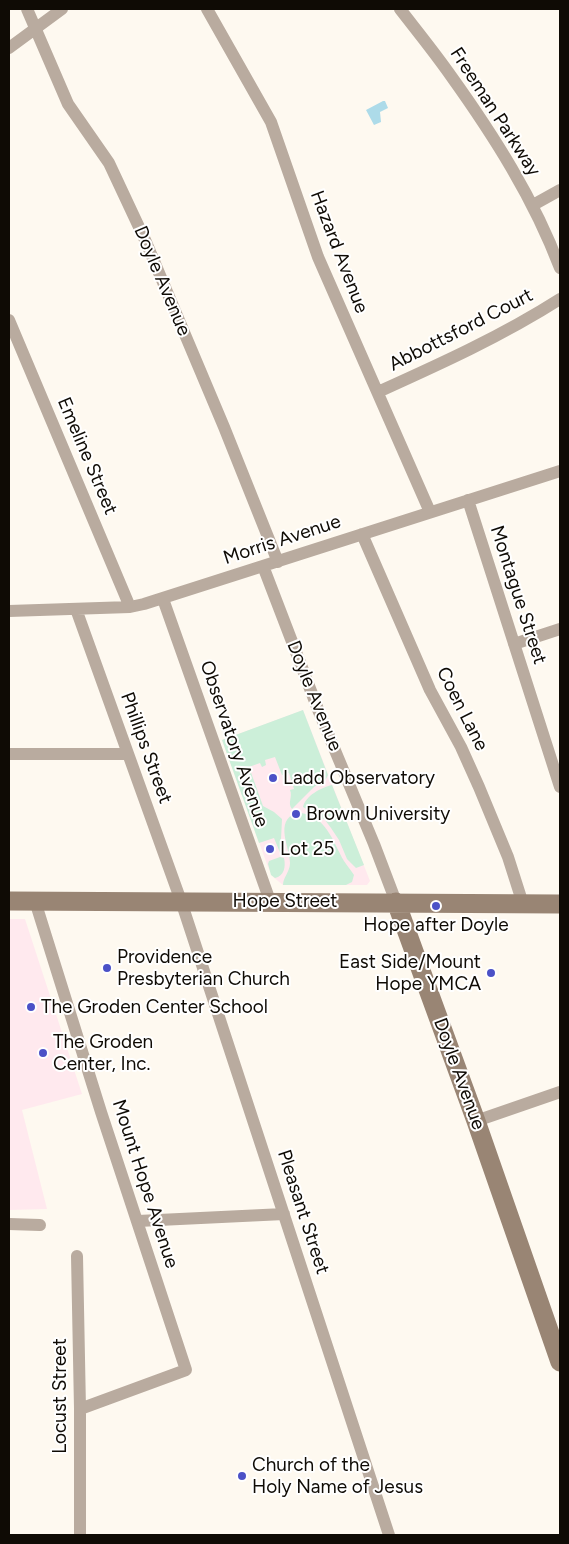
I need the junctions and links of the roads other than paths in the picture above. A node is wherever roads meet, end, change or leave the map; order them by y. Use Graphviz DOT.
graph roads {
  1 [pos="27,9"];
  2 [pos="62,9"];
  3 [pos="207,9"];
  4 [pos="400,9"];
  5 [pos="36,28"];
  6 [pos="9,48"];
  7 [pos="560,190"];
  8 [pos="533,205"];
  9 [pos="560,268"];
  10 [pos="560,299"];
  11 [pos="9,320"];
  12 [pos="378,392"];
  13 [pos="560,471"];
  14 [pos="468,500"];
  15 [pos="430,512"];
  16 [pos="362,534"];
  17 [pos="278,562"];
  18 [pos="263,566"];
  19 [pos="163,599"];
  20 [pos="130,607"];
  21 [pos="76,609"];
  22 [pos="9,611"];
  23 [pos="560,629"];
  24 [pos="514,644"];
  25 [pos="9,754"];
  26 [pos="128,754"];
  27 [pos="560,785"];
  28 [pos="9,901"];
  29 [pos="35,901"];
  30 [pos="181,901"];
  31 [pos="270,902"];
  32 [pos="396,902"];
  33 [pos="523,904"];
  34 [pos="560,904"];
  35 [pos="560,1092"];
  36 [pos="476,1120"];
  37 [pos="284,1214"];
  38 [pos="138,1221"];
  39 [pos="9,1224"];
  40 [pos="40,1225"];
  41 [pos="77,1256"];
  42 [pos="560,1362"];
  43 [pos="80,1409"];
  44 [pos="80,1535"];
  45 [pos="389,1535"];
  1 -- 5 [label="street, Doyle Avenue"];
  2 -- 5 [label="street"];
  3 -- 12 [label="street, Hazard Avenue"];
  4 -- 8 [label="street, Freeman Parkway"];
  5 -- 6 [label="street"];
  5 -- 17 [label="street, Doyle Avenue"];
  7 -- 8 [label="street"];
  8 -- 9 [label="street, Freeman Parkway"];
  10 -- 12 [label="street, Abbottsford Court"];
  11 -- 20 [label="street, Emeline Street"];
  12 -- 15 [label="street, Hazard Avenue"];
  13 -- 14 [label="street, Morris Avenue"];
  14 -- 15 [label="street, Morris Avenue"];
  14 -- 24 [label="street, Montague Street"];
  15 -- 16 [label="street, Morris Avenue"];
  16 -- 17 [label="street, Morris Avenue"];
  16 -- 33 [label="street, Coen Lane"];
  17 -- 18 [label="street, Morris Avenue"];
  18 -- 19 [label="street, Morris Avenue"];
  18 -- 32 [label="street, Doyle Avenue"];
  19 -- 20 [label="street, Morris Avenue"];
  19 -- 31 [label="street, Observatory Avenue"];
  20 -- 21 [label="street, Morris Avenue"];
  21 -- 22 [label="street, Morris Avenue"];
  21 -- 26 [label="street, Phillips Street"];
  23 -- 24 [label="street"];
  24 -- 27 [label="street, Montague Street"];
  25 -- 26 [label="street"];
  26 -- 30 [label="street, Phillips Street"];
  28 -- 29 [label="main road, Hope Street"];
  29 -- 30 [label="main road, Hope Street"];
  29 -- 38 [label="street, Mount Hope Avenue"];
  30 -- 31 [label="main road, Hope Street"];
  30 -- 37 [label="street, Pleasant Street"];
  31 -- 32 [label="main road, Hope Street"];
  32 -- 33 [label="main road, Hope Street"];
  32 -- 36 [label="main road, Doyle Avenue"];
  33 -- 34 [label="main road, Hope Street"];
  35 -- 36 [label="street"];
  36 -- 42 [label="main road, Doyle Avenue"];
  37 -- 38 [label="street"];
  37 -- 45 [label="street, Pleasant Street"];
  38 -- 43 [label="street, Mount Hope Avenue"];
  39 -- 40 [label="street"];
  41 -- 43 [label="street, Locust Street"];
  43 -- 44 [label="street, Locust Street"];
}
